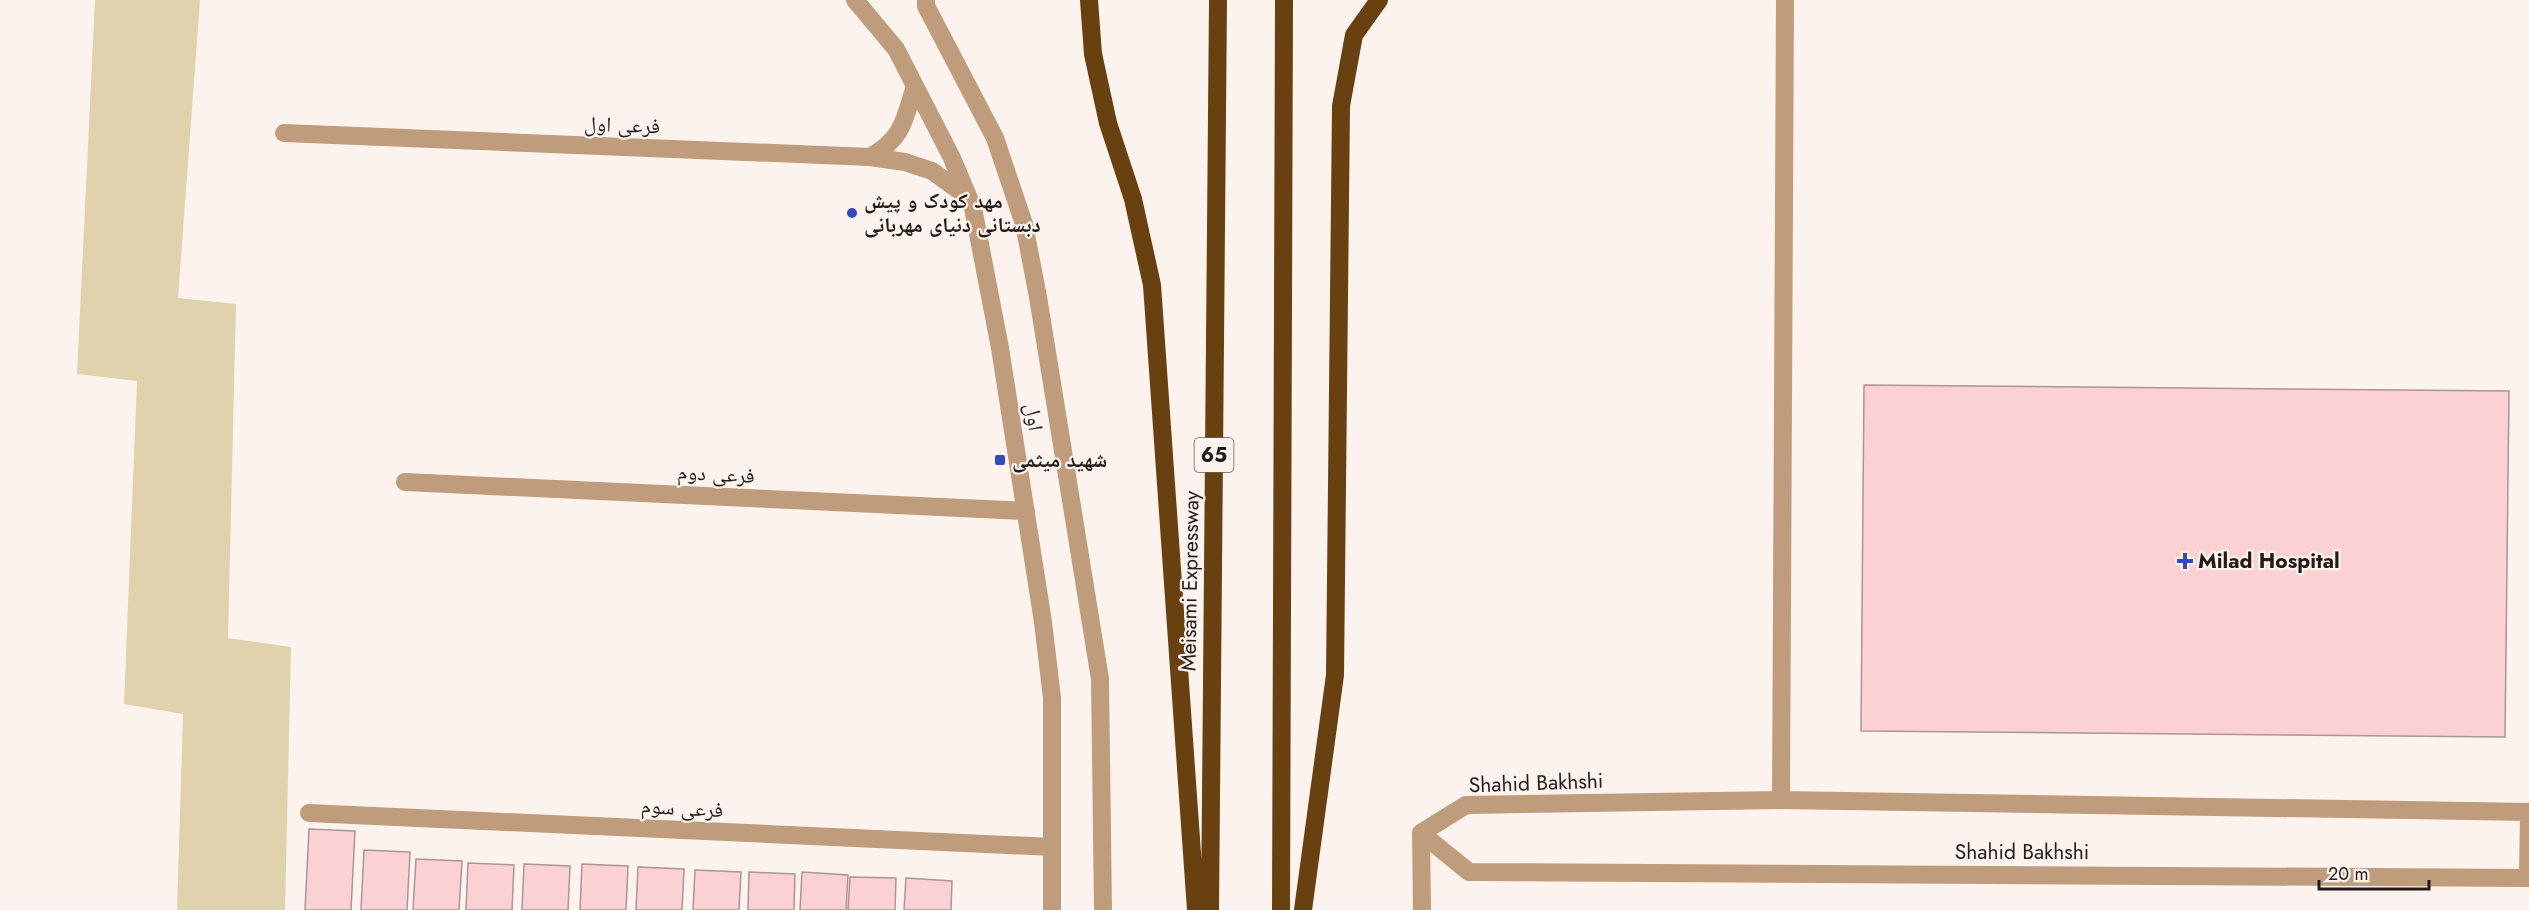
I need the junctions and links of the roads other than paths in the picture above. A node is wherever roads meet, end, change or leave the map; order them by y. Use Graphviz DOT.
graph roads {
  1 [pos="855,0"];
  2 [pos="926,0"];
  3 [pos="1089,0"];
  4 [pos="1218,0"];
  5 [pos="1284,0"];
  6 [pos="1379,0"];
  7 [pos="1785,0"];
  8 [pos="915,86"];
  9 [pos="285,133"];
  10 [pos="870,157"];
  11 [pos="969,199"];
  12 [pos="405,482"];
  13 [pos="1026,511"];
  14 [pos="1781,800"];
  15 [pos="2529,812"];
  16 [pos="309,813"];
  17 [pos="1421,833"];
  18 [pos="1052,847"];
  19 [pos="2529,878"];
  20 [pos="1052,910"];
  21 [pos="1103,910"];
  22 [pos="1196,910"];
  23 [pos="1209,910"];
  24 [pos="1281,910"];
  25 [pos="1303,910"];
  26 [pos="1422,910"];
  1 -- 8 [label="street, اول"];
  2 -- 21 [label="street, اول"];
  3 -- 22 [label="highway"];
  4 -- 23 [label="highway, Meisami Expressway / 65"];
  5 -- 24 [label="highway"];
  6 -- 25 [label="highway"];
  7 -- 14 [label="street"];
  8 -- 10 [label="street"];
  8 -- 11 [label="street, اول"];
  9 -- 10 [label="street, فرعی اول"];
  10 -- 11 [label="street, فرعی اول"];
  11 -- 13 [label="street, اول"];
  12 -- 13 [label="street, فرعی دوم"];
  13 -- 18 [label="street, اول"];
  14 -- 15 [label="street, Shahid Bakhshi"];
  14 -- 17 [label="street, Shahid Bakhshi"];
  15 -- 19 [label="street"];
  16 -- 18 [label="street, فرعی سوم"];
  17 -- 19 [label="street, Shahid Bakhshi"];
  17 -- 26 [label="street"];
  18 -- 20 [label="street, اول"];
}
